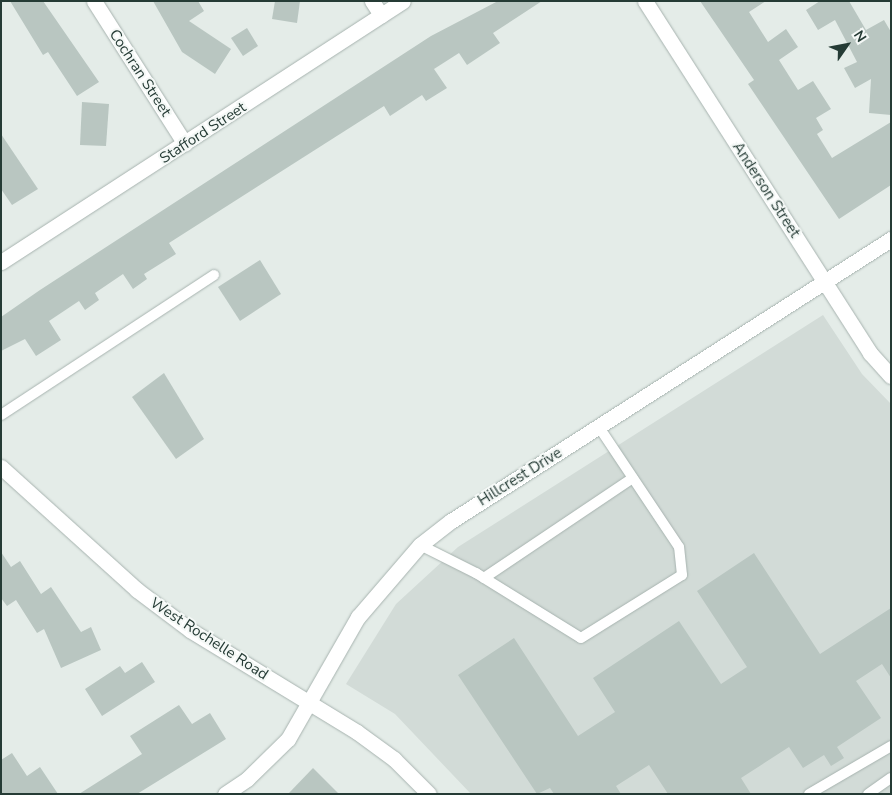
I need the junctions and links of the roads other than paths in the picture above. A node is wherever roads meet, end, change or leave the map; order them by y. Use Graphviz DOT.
graph roads {
  1 [pos="94,1"];
  2 [pos="372,1"];
  3 [pos="403,1"];
  4 [pos="646,1"];
  5 [pos="381,15"];
  6 [pos="185,144"];
  7 [pos="891,239"];
  8 [pos="1,262"];
  9 [pos="214,275"];
  10 [pos="825,283"];
  11 [pos="891,376"];
  12 [pos="1,415"];
  13 [pos="599,427"];
  14 [pos="1,468"];
  15 [pos="633,478"];
  16 [pos="420,545"];
  17 [pos="484,578"];
  18 [pos="311,704"];
  19 [pos="891,746"];
  20 [pos="891,778"];
  21 [pos="225,794"];
  22 [pos="429,794"];
  23 [pos="809,794"];
  24 [pos="868,794"];
  1 -- 6 [label="street, Cochran Street"];
  2 -- 5 [label="street"];
  3 -- 5 [label="street, Stafford Street"];
  4 -- 10 [label="street, Anderson Street"];
  5 -- 6 [label="street, Stafford Street"];
  6 -- 8 [label="street, Stafford Street"];
  7 -- 10 [label="street, Hillcrest Drive"];
  9 -- 12 [label="lane"];
  10 -- 11 [label="street, Anderson Street"];
  10 -- 13 [label="street, Hillcrest Drive"];
  13 -- 15 [label="lane"];
  13 -- 16 [label="street, Hillcrest Drive"];
  14 -- 18 [label="street, West Rochelle Road"];
  15 -- 17 [label="lane"];
  15 -- 17 [label="lane"];
  16 -- 17 [label="lane"];
  16 -- 18 [label="street, Hillcrest Drive"];
  18 -- 21 [label="street, Hillcrest Drive"];
  18 -- 22 [label="street, West Rochelle Road"];
  19 -- 23 [label="lane"];
  20 -- 24 [label="lane"];
}
